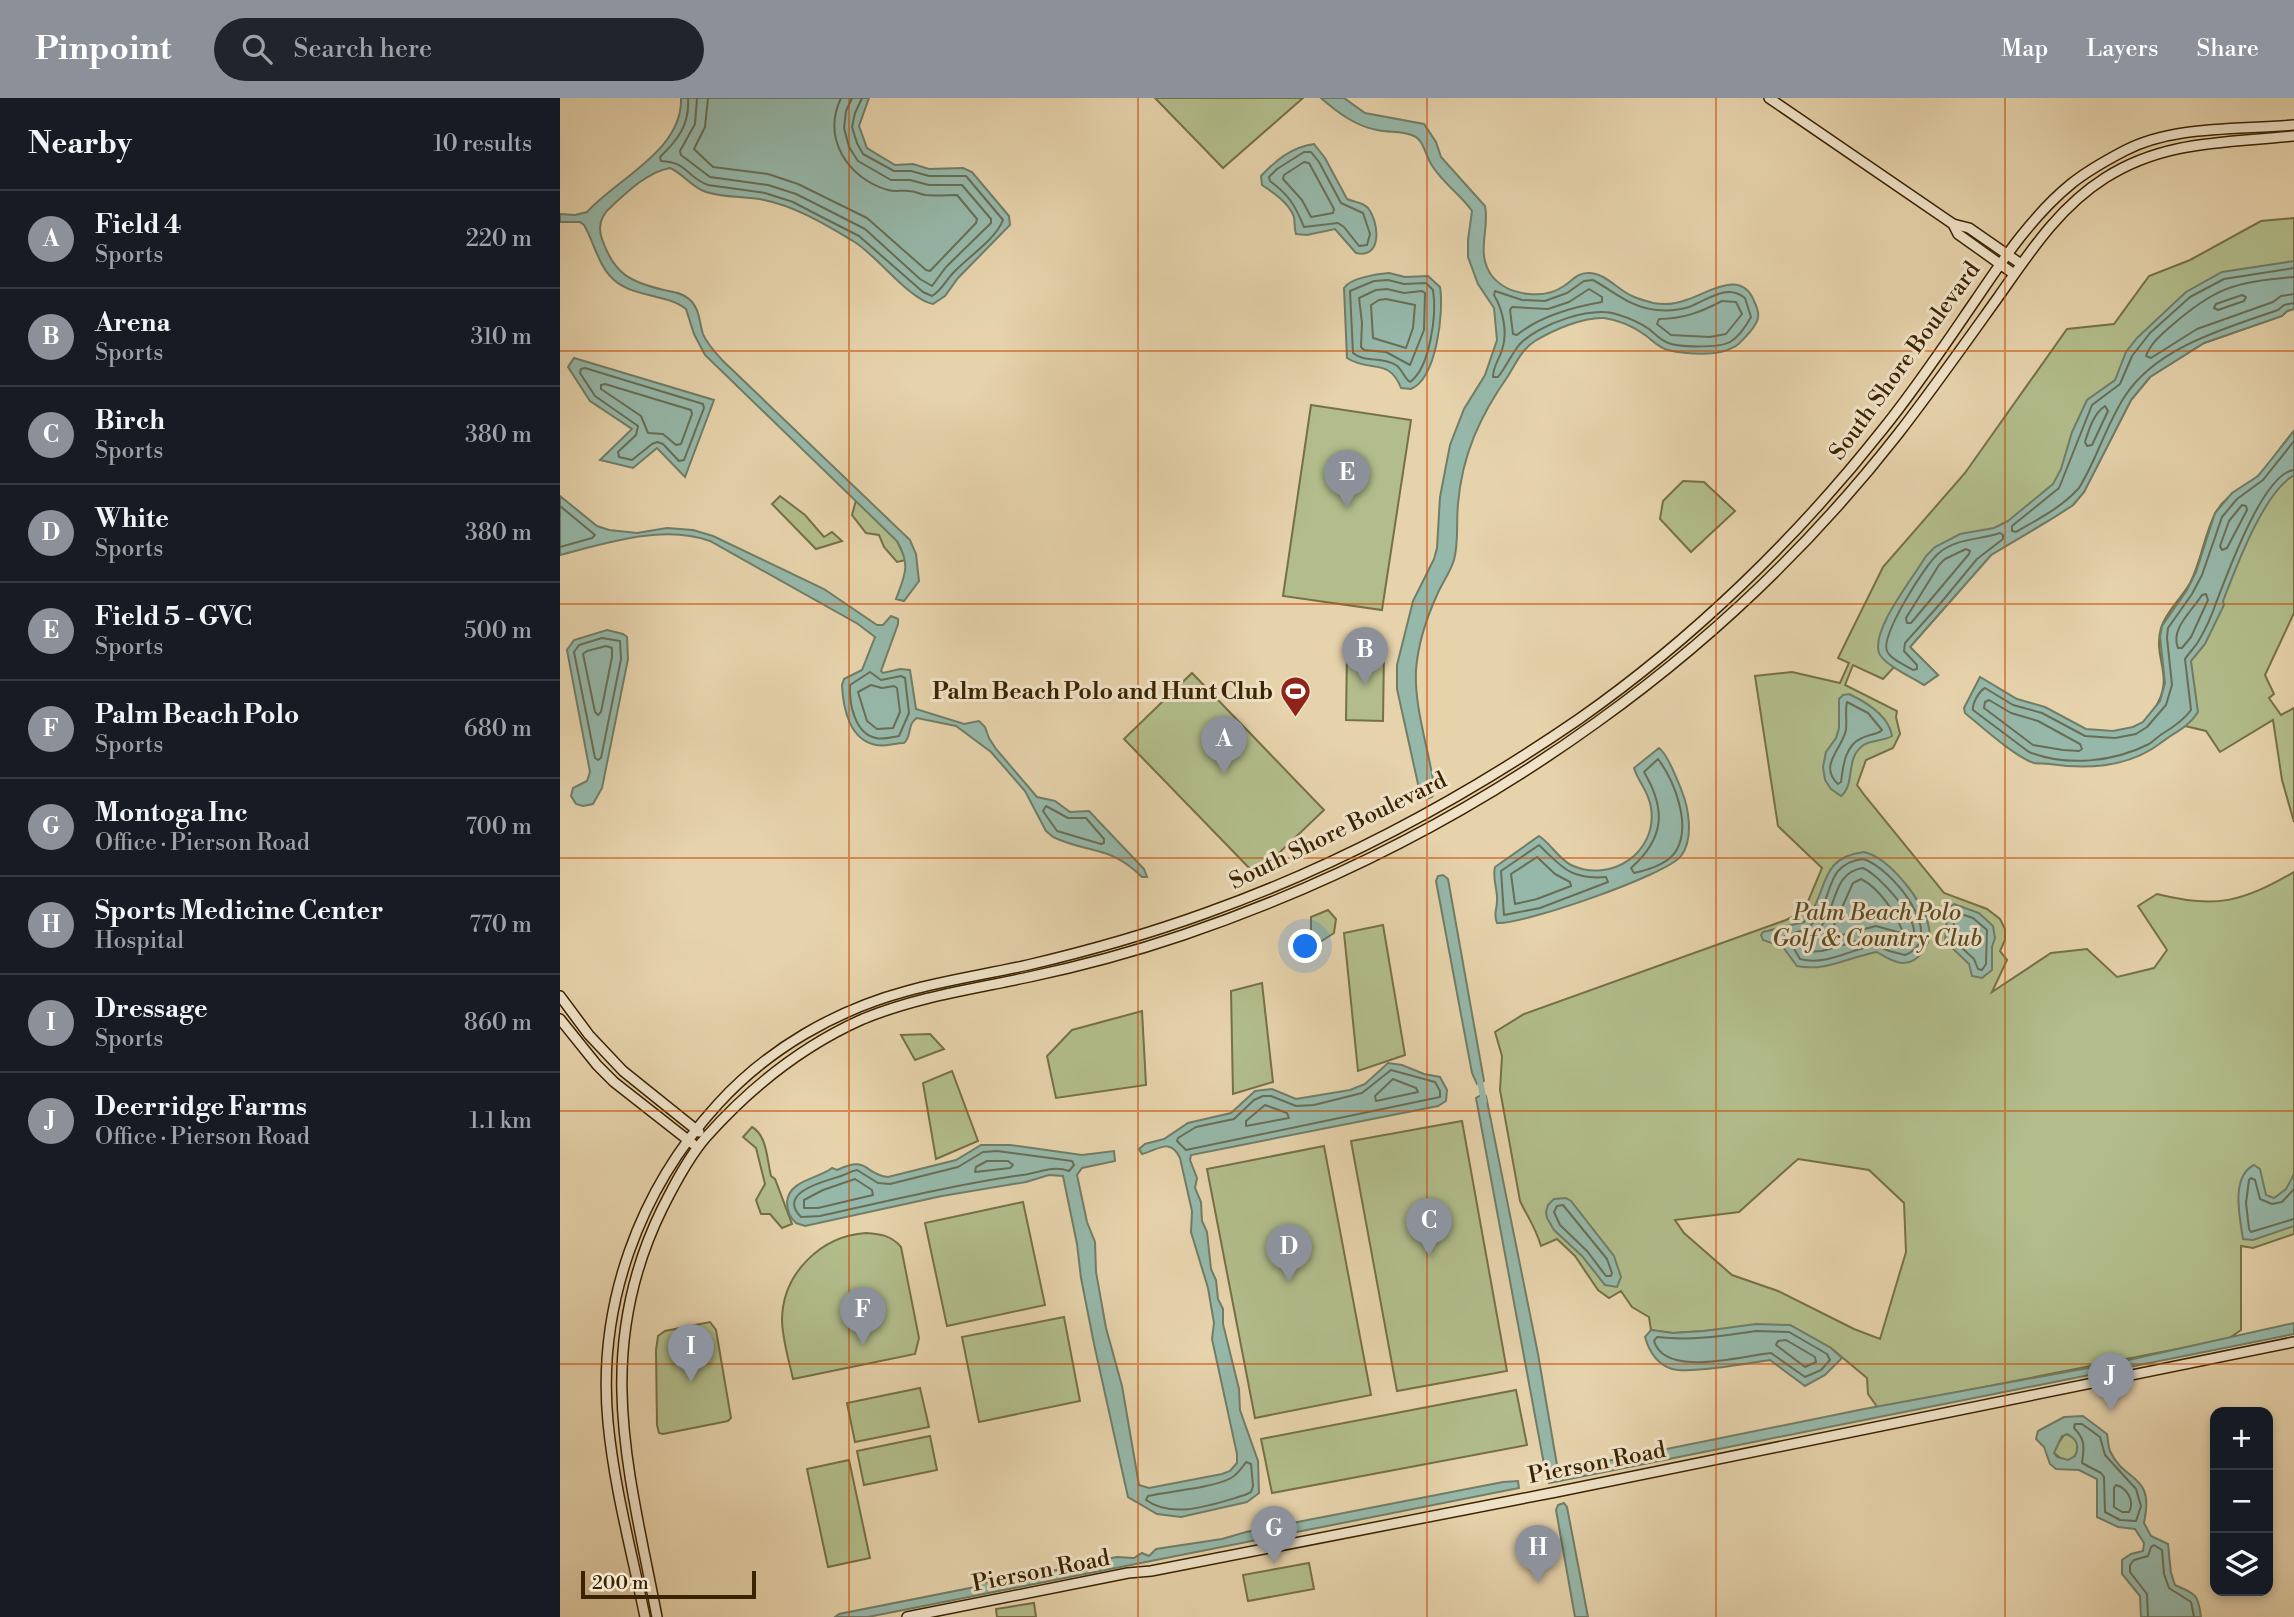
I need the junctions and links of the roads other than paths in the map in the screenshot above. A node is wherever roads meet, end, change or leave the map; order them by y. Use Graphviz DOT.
graph roads {
  1 [pos="1769,98"];
  2 [pos="2294,125"];
  3 [pos="2294,136"];
  4 [pos="1953,224"];
  5 [pos="2008,255"];
  6 [pos="2021,264"];
  7 [pos="2000,265"];
  8 [pos="2014,274"];
  9 [pos="1376,839"];
  10 [pos="1397,844"];
  11 [pos="1363,861"];
  12 [pos="560,996"];
  13 [pos="560,1018"];
  14 [pos="696,1130"];
  15 [pos="688,1142"];
  16 [pos="702,1142"];
  17 [pos="2294,1342"];
  18 [pos="613,1454"];
  19 [pos="616,1472"];
  20 [pos="629,1473"];
  21 [pos="632,1488"];
  22 [pos="645,1617"];
  23 [pos="657,1617"];
  24 [pos="907,1617"];
  1 -- 4 [label="street"];
  2 -- 5 [label="street, South Shore Boulevard"];
  3 -- 6 [label="street, South Shore Boulevard"];
  4 -- 5 [label="street"];
  4 -- 7 [label="street"];
  5 -- 6 [label="street"];
  5 -- 7 [label="street, South Shore Boulevard"];
  6 -- 8 [label="street, South Shore Boulevard"];
  7 -- 8 [label="street"];
  7 -- 9 [label="street, South Shore Boulevard"];
  8 -- 10 [label="street, South Shore Boulevard"];
  9 -- 10 [label="street"];
  9 -- 11 [label="street"];
  9 -- 14 [label="street, South Shore Boulevard"];
  10 -- 11 [label="street, South Shore Boulevard"];
  11 -- 16 [label="street, South Shore Boulevard"];
  12 -- 14 [label="street"];
  13 -- 15 [label="street"];
  14 -- 15 [label="street, South Shore Boulevard"];
  14 -- 16 [label="street"];
  15 -- 16 [label="street"];
  15 -- 18 [label="street, South Shore Boulevard"];
  16 -- 20 [label="street, South Shore Boulevard"];
  17 -- 24 [label="street, Pierson Road"];
  18 -- 19 [label="street, South Shore Boulevard"];
  18 -- 20 [label="street"];
  19 -- 21 [label="street"];
  19 -- 22 [label="street, South Shore Boulevard"];
  20 -- 21 [label="street, South Shore Boulevard"];
  21 -- 23 [label="street, South Shore Boulevard"];
}
